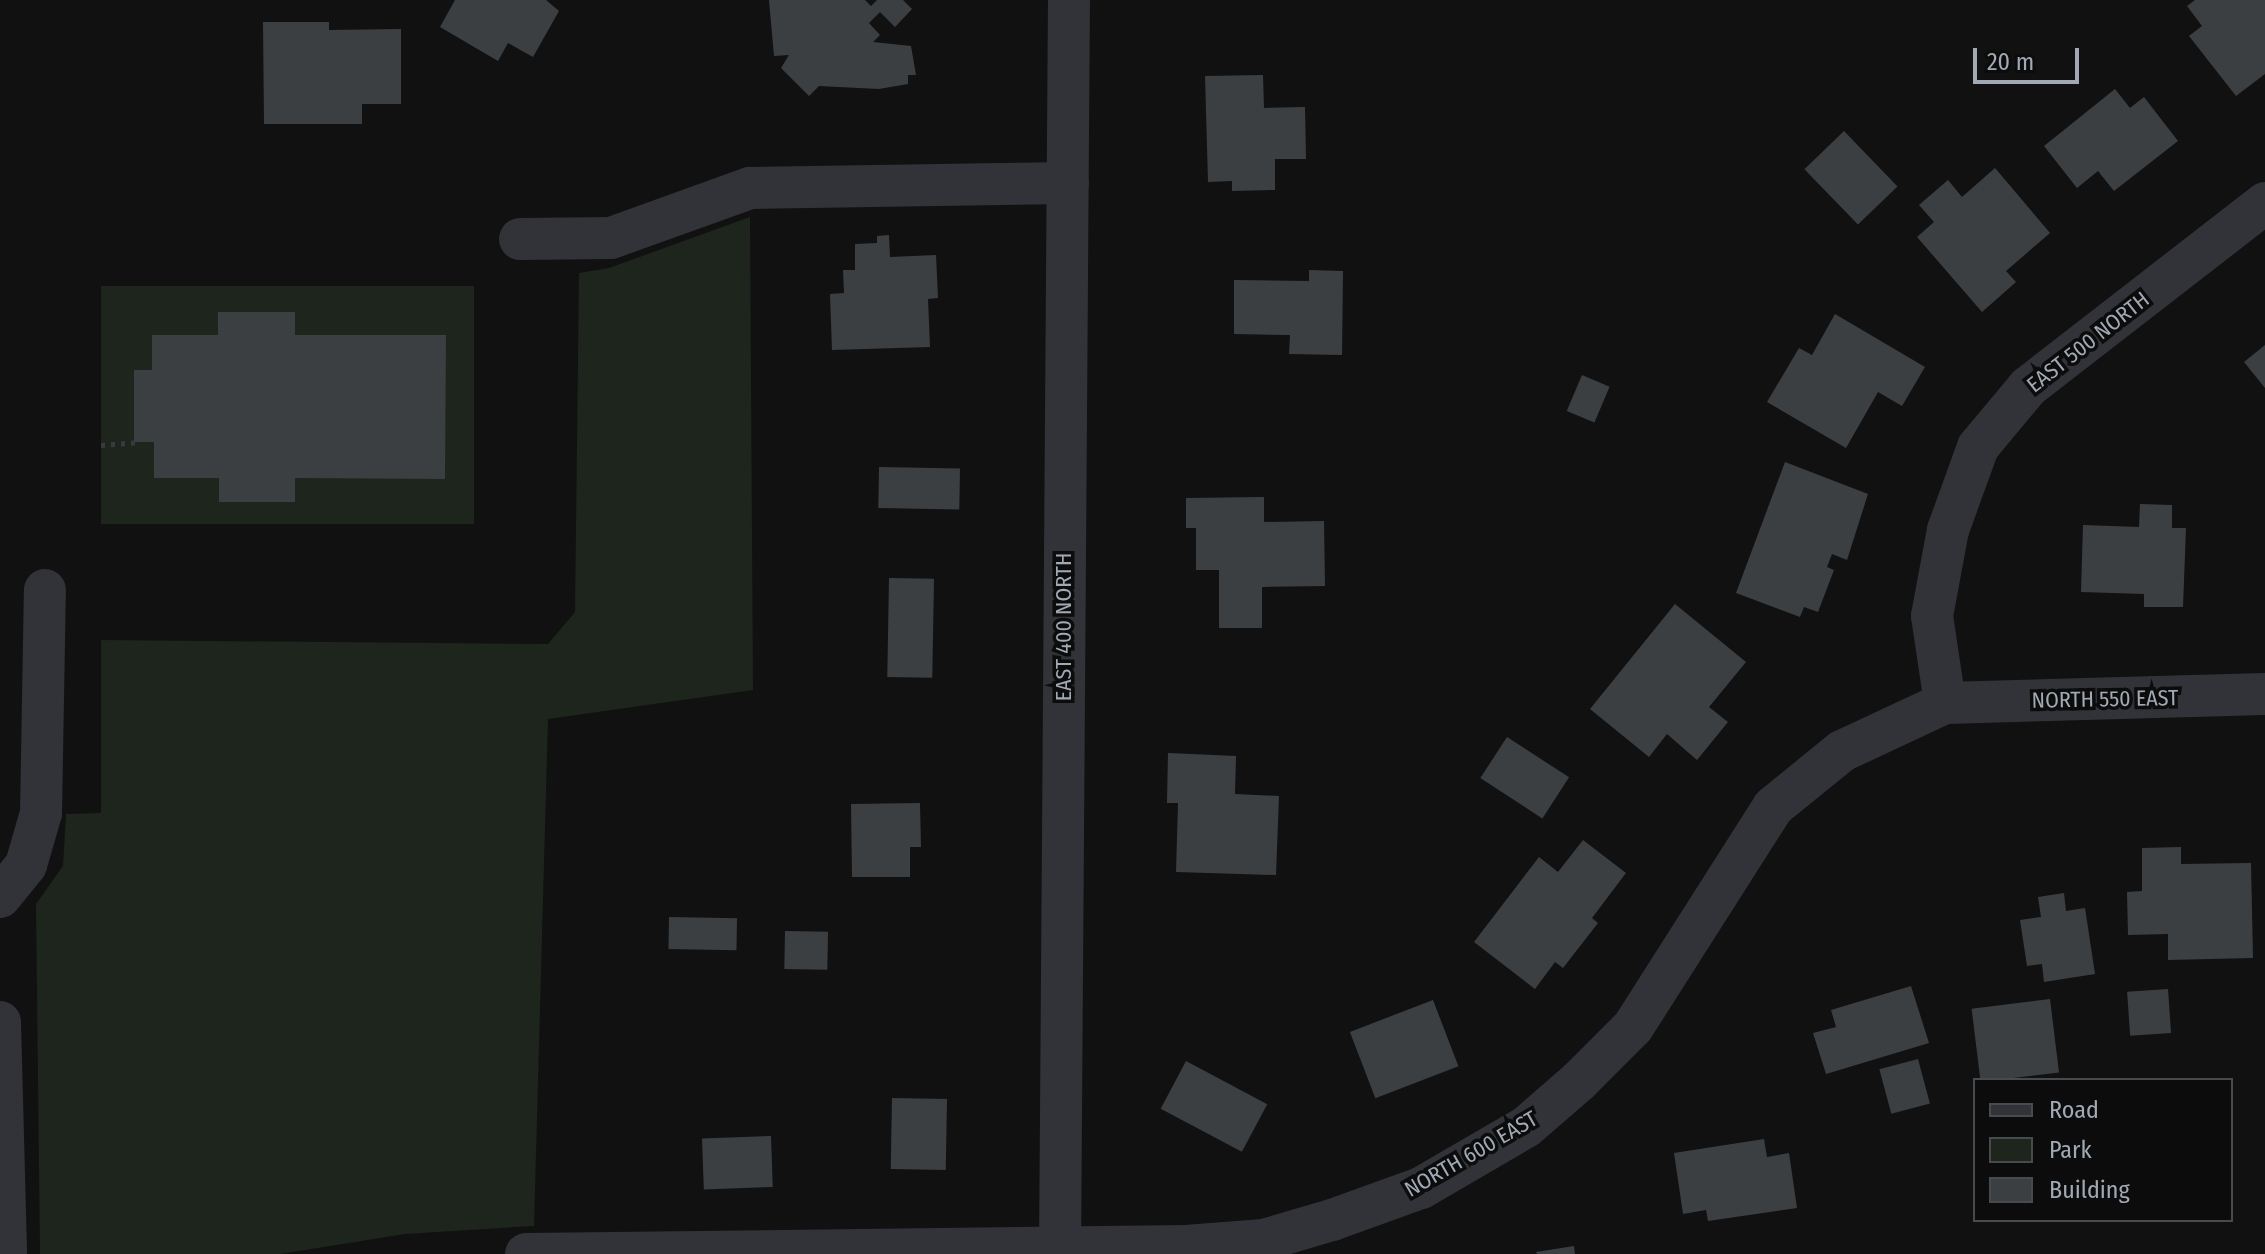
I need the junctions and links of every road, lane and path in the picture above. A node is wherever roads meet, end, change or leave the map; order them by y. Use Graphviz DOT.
graph roads {
  1 [pos="1069,0"];
  2 [pos="1068,183"];
  3 [pos="2265,203"];
  4 [pos="520,239"];
  5 [pos="141,442"];
  6 [pos="101,445"];
  7 [pos="45,590"];
  8 [pos="2265,694"];
  9 [pos="1945,703"];
  10 [pos="0,897"];
  11 [pos="0,1022"];
  12 [pos="1060,1251"];
  13 [pos="6,1254"];
  14 [pos="526,1254"];
  1 -- 2 [label="street, EAST 400 NORTH"];
  2 -- 4 [label="street"];
  2 -- 12 [label="street, EAST 400 NORTH"];
  3 -- 9 [label="street, EAST 500 NORTH"];
  5 -- 6 [label="path"];
  7 -- 10 [label="street"];
  8 -- 9 [label="street, NORTH 550 EAST"];
  9 -- 12 [label="street, NORTH 600 EAST"];
  11 -- 13 [label="street"];
  12 -- 14 [label="street, NORTH 600 EAST"];
}
